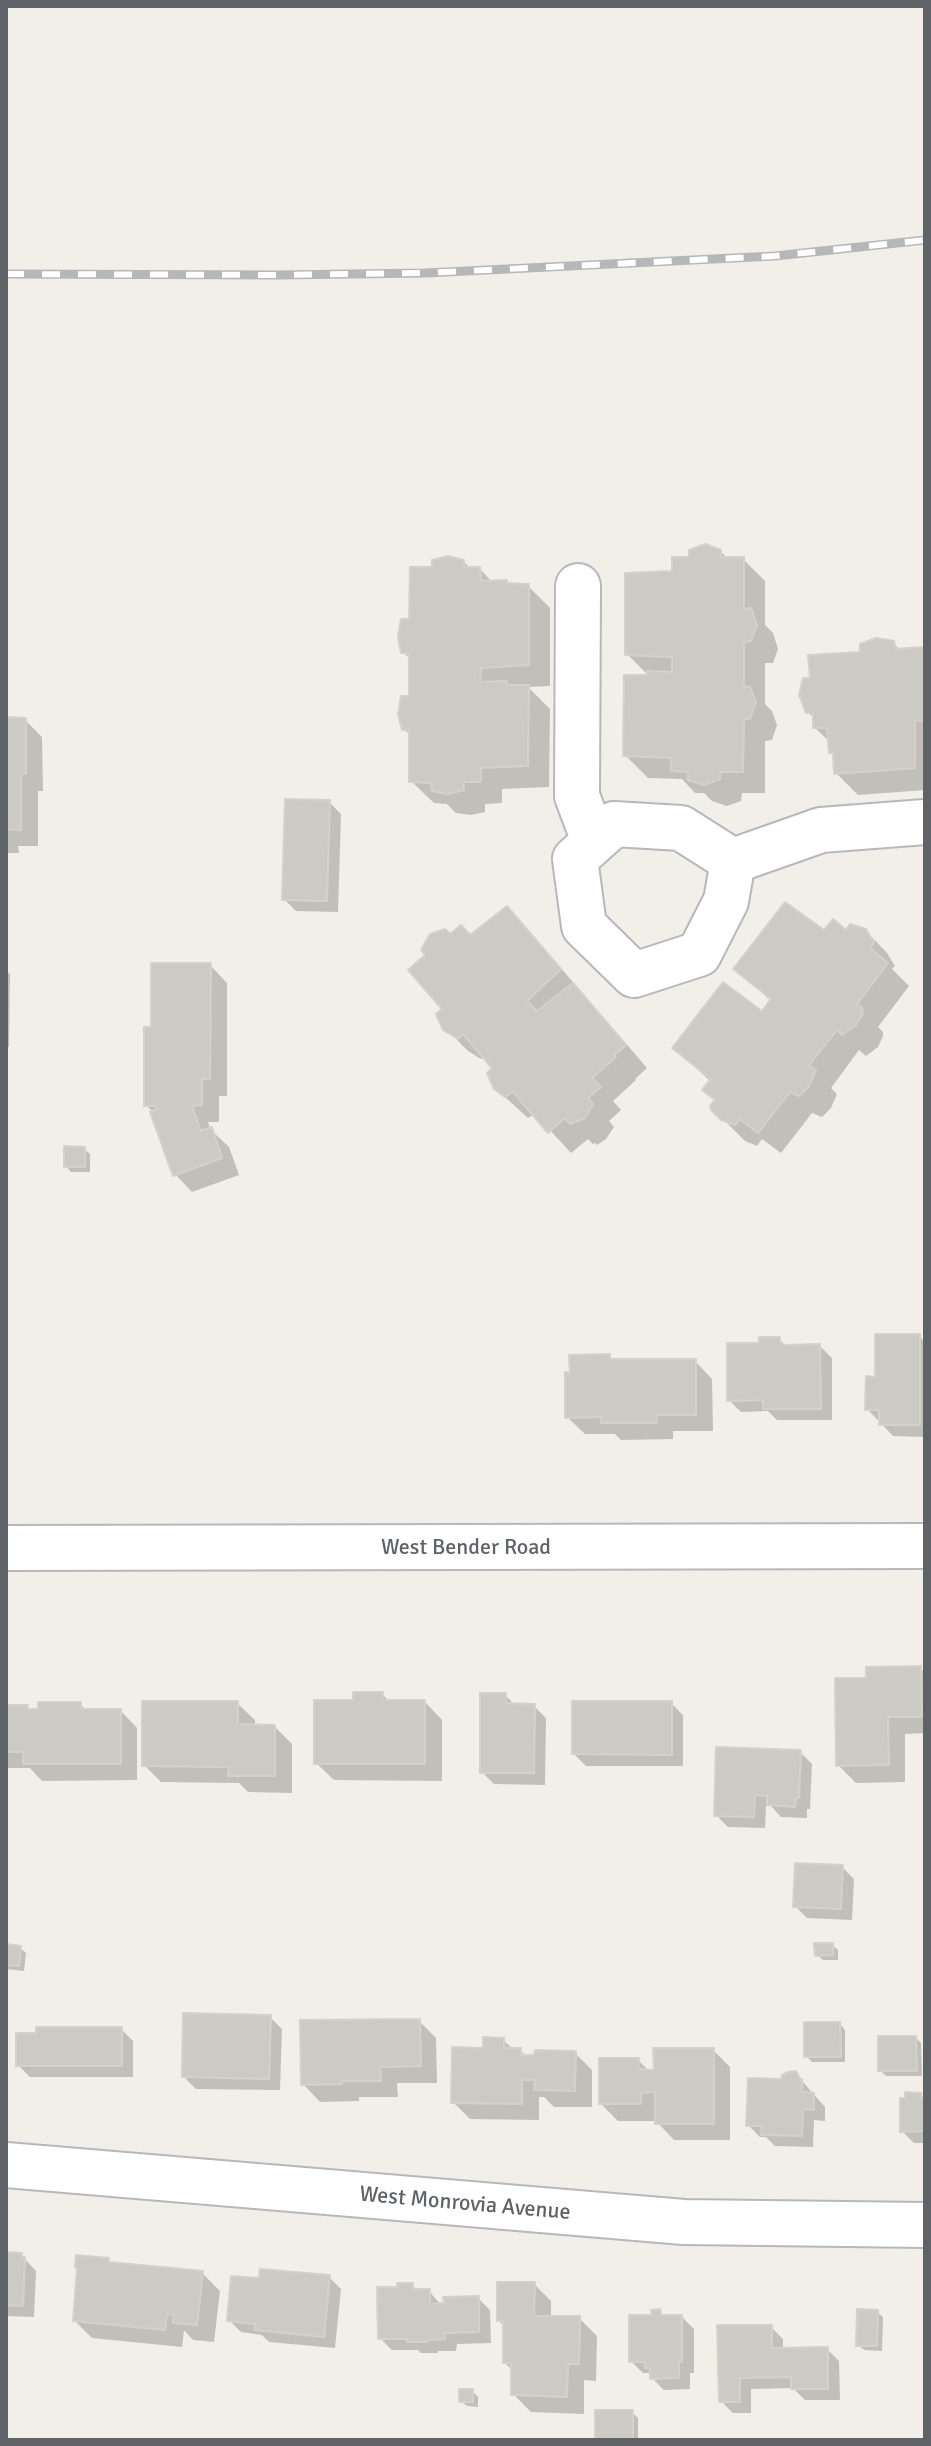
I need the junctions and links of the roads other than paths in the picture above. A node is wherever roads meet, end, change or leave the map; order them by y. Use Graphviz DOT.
graph roads {
  1 [pos="578,586"];
  2 [pos="925,822"];
  3 [pos="594,841"];
  4 [pos="733,861"];
  5 [pos="925,1546"];
  6 [pos="6,1548"];
  7 [pos="6,2165"];
  8 [pos="925,2225"];
  1 -- 3 [label="street"];
  2 -- 4 [label="street"];
  3 -- 4 [label="street"];
  3 -- 4 [label="street"];
  5 -- 6 [label="street, West Bender Road"];
  7 -- 8 [label="street, West Monrovia Avenue"];
}
